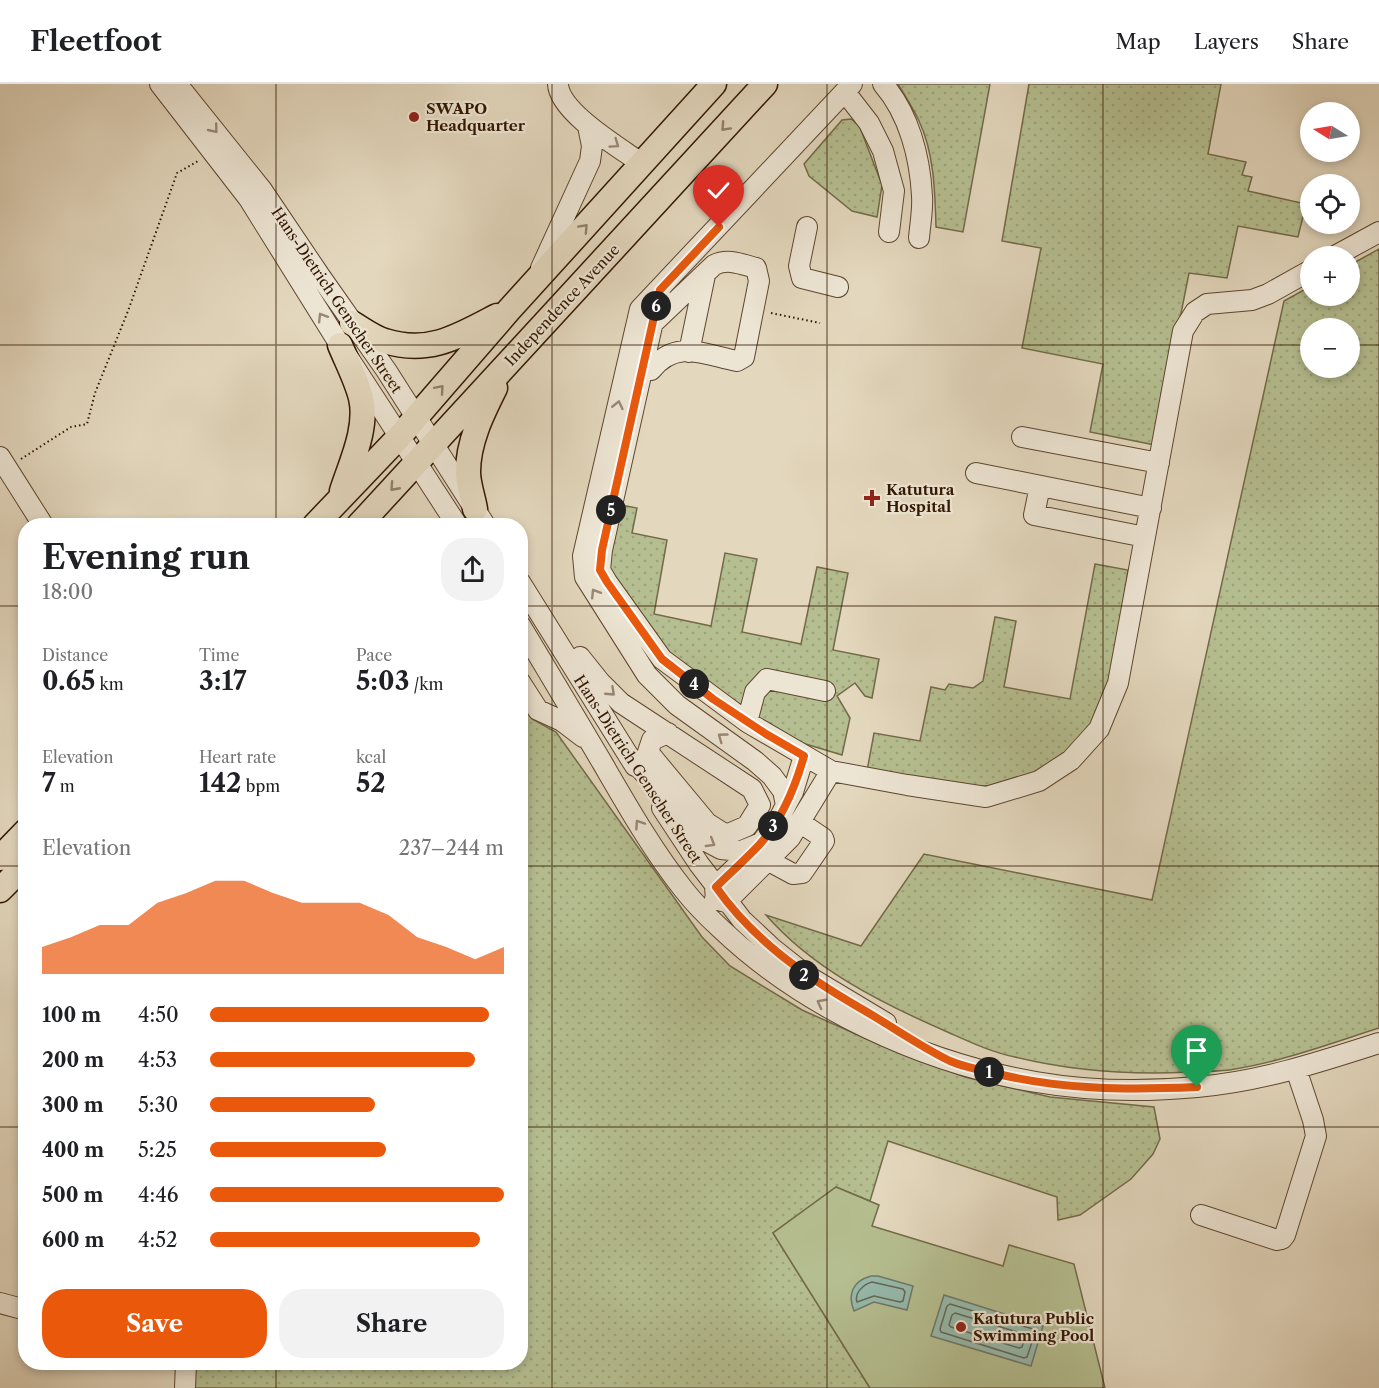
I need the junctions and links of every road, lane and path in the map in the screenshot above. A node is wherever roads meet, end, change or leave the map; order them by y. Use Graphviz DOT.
graph roads {
  1 [pos="160,84"];
  2 [pos="177,84"];
  3 [pos="558,84"];
  4 [pos="714,84"];
  5 [pos="765,84"];
  6 [pos="883,84"];
  7 [pos="849,88"];
  8 [pos="588,126"];
  9 [pos="213,152"];
  10 [pos="641,163"];
  11 [pos="807,227"];
  12 [pos="889,232"];
  13 [pos="1379,232"];
  14 [pos="920,238"];
  15 [pos="1353,246"];
  16 [pos="705,275"];
  17 [pos="1300,276"];
  18 [pos="535,281"];
  19 [pos="838,287"];
  20 [pos="660,290"];
  21 [pos="753,309"];
  22 [pos="509,310"];
  23 [pos="352,323"];
  24 [pos="820,323"];
  25 [pos="652,324"];
  26 [pos="340,345"];
  27 [pos="689,352"];
  28 [pos="505,367"];
  29 [pos="651,370"];
  30 [pos="416,417"];
  31 [pos="399,437"];
  32 [pos="1022,437"];
  33 [pos="432,445"];
  34 [pos="416,463"];
  35 [pos="1159,463"];
  36 [pos="3,466"];
  37 [pos="976,473"];
  38 [pos="1040,486"];
  39 [pos="341,496"];
  40 [pos="1151,508"];
  41 [pos="480,517"];
  42 [pos="38,518"];
  43 [pos="321,518"];
  44 [pos="365,518"];
  45 [pos="452,518"];
  46 [pos="1145,537"];
  47 [pos="528,592"];
  48 [pos="528,595"];
  49 [pos="528,638"];
  50 [pos="825,691"];
  51 [pos="528,694"];
  52 [pos="747,722"];
  53 [pos="668,733"];
  54 [pos="592,745"];
  55 [pos="628,755"];
  56 [pos="804,756"];
  57 [pos="831,771"];
  58 [pos="786,805"];
  59 [pos="801,823"];
  60 [pos="747,826"];
  61 [pos="18,839"];
  62 [pos="765,848"];
  63 [pos="0,858"];
  64 [pos="18,872"];
  65 [pos="0,890"];
  66 [pos="684,891"];
  67 [pos="719,896"];
  68 [pos="734,941"];
  69 [pos="1379,1043"];
  70 [pos="951,1061"];
  71 [pos="1296,1069"];
  72 [pos="1201,1215"];
  73 [pos="0,1303"];
  74 [pos="18,1308"];
  75 [pos="186,1370"];
  76 [pos="186,1388"];
  1 -- 9 [label="street, Hans-Dietrich Genscher Street"];
  2 -- 23 [label="street, Hans-Dietrich Genscher Street, one-way"];
  3 -- 8 [label="street"];
  4 -- 10 [label="main road"];
  5 -- 28 [label="main road, Independence Avenue, one-way"];
  6 -- 14 [label="street"];
  7 -- 12 [label="street"];
  7 -- 20 [label="street"];
  8 -- 10 [label="street, one-way"];
  8 -- 18 [label="street"];
  26 -- 9 [label="street, Hans-Dietrich Genscher Street, one-way"];
  9 -- 36 [label="path"];
  18 -- 10 [label="main road, one-way"];
  11 -- 19 [label="street"];
  13 -- 15 [label="street"];
  16 -- 21 [label="street"];
  16 -- 25 [label="street"];
  16 -- 27 [label="street"];
  17 -- 35 [label="street"];
  18 -- 22 [label="main road"];
  20 -- 25 [label="street"];
  58 -- 20 [label="street, one-way"];
  21 -- 24 [label="path"];
  21 -- 27 [label="street"];
  22 -- 23 [label="main road"];
  30 -- 22 [label="main road, one-way"];
  23 -- 30 [label="street, Hans-Dietrich Genscher Street"];
  25 -- 52 [label="street"];
  26 -- 31 [label="street, Hans-Dietrich Genscher Street"];
  26 -- 39 [label="main road"];
  27 -- 29 [label="street"];
  28 -- 33 [label="main road, Independence Avenue"];
  28 -- 41 [label="main road"];
  30 -- 31 [label="main road"];
  30 -- 33 [label="street, Hans-Dietrich Genscher Street"];
  31 -- 34 [label="street, Hans-Dietrich Genscher Street"];
  31 -- 39 [label="main road"];
  32 -- 35 [label="street"];
  33 -- 34 [label="main road, Independence Avenue"];
  33 -- 41 [label="street, Hans-Dietrich Genscher Street"];
  34 -- 44 [label="main road, Independence Avenue, one-way"];
  34 -- 45 [label="street, Hans-Dietrich Genscher Street"];
  35 -- 40 [label="street"];
  36 -- 42 [label="street"];
  37 -- 38 [label="street"];
  38 -- 40 [label="street"];
  38 -- 46 [label="street"];
  39 -- 43 [label="main road"];
  40 -- 46 [label="street"];
  46 -- 57 [label="street"];
  47 -- 53 [label="street, one-way"];
  48 -- 55 [label="street, Hans-Dietrich Genscher Street"];
  49 -- 54 [label="street, Hans-Dietrich Genscher Street"];
  50 -- 52 [label="street"];
  51 -- 54 [label="street"];
  52 -- 56 [label="street"];
  53 -- 60 [label="street"];
  53 -- 60 [label="street"];
  66 -- 54 [label="street, Hans-Dietrich Genscher Street, one-way"];
  55 -- 62 [label="street, one-way"];
  55 -- 67 [label="street, Hans-Dietrich Genscher Street"];
  56 -- 57 [label="street"];
  56 -- 58 [label="street"];
  57 -- 59 [label="street"];
  58 -- 62 [label="street"];
  59 -- 62 [label="street"];
  59 -- 62 [label="street"];
  60 -- 62 [label="street"];
  61 -- 63 [label="main road"];
  62 -- 67 [label="street"];
  64 -- 65 [label="main road"];
  66 -- 67 [label="street"];
  66 -- 68 [label="street, Hans-Dietrich Genscher Street"];
  67 -- 68 [label="street"];
  67 -- 70 [label="street, Hans-Dietrich Genscher Street"];
  70 -- 68 [label="street, Hans-Dietrich Genscher Street, one-way"];
  69 -- 71 [label="street, Hans-Dietrich Genscher Street"];
  70 -- 71 [label="street, Hans-Dietrich Genscher Street"];
  71 -- 72 [label="street"];
  73 -- 74 [label="street"];
  75 -- 76 [label="street"];
}
